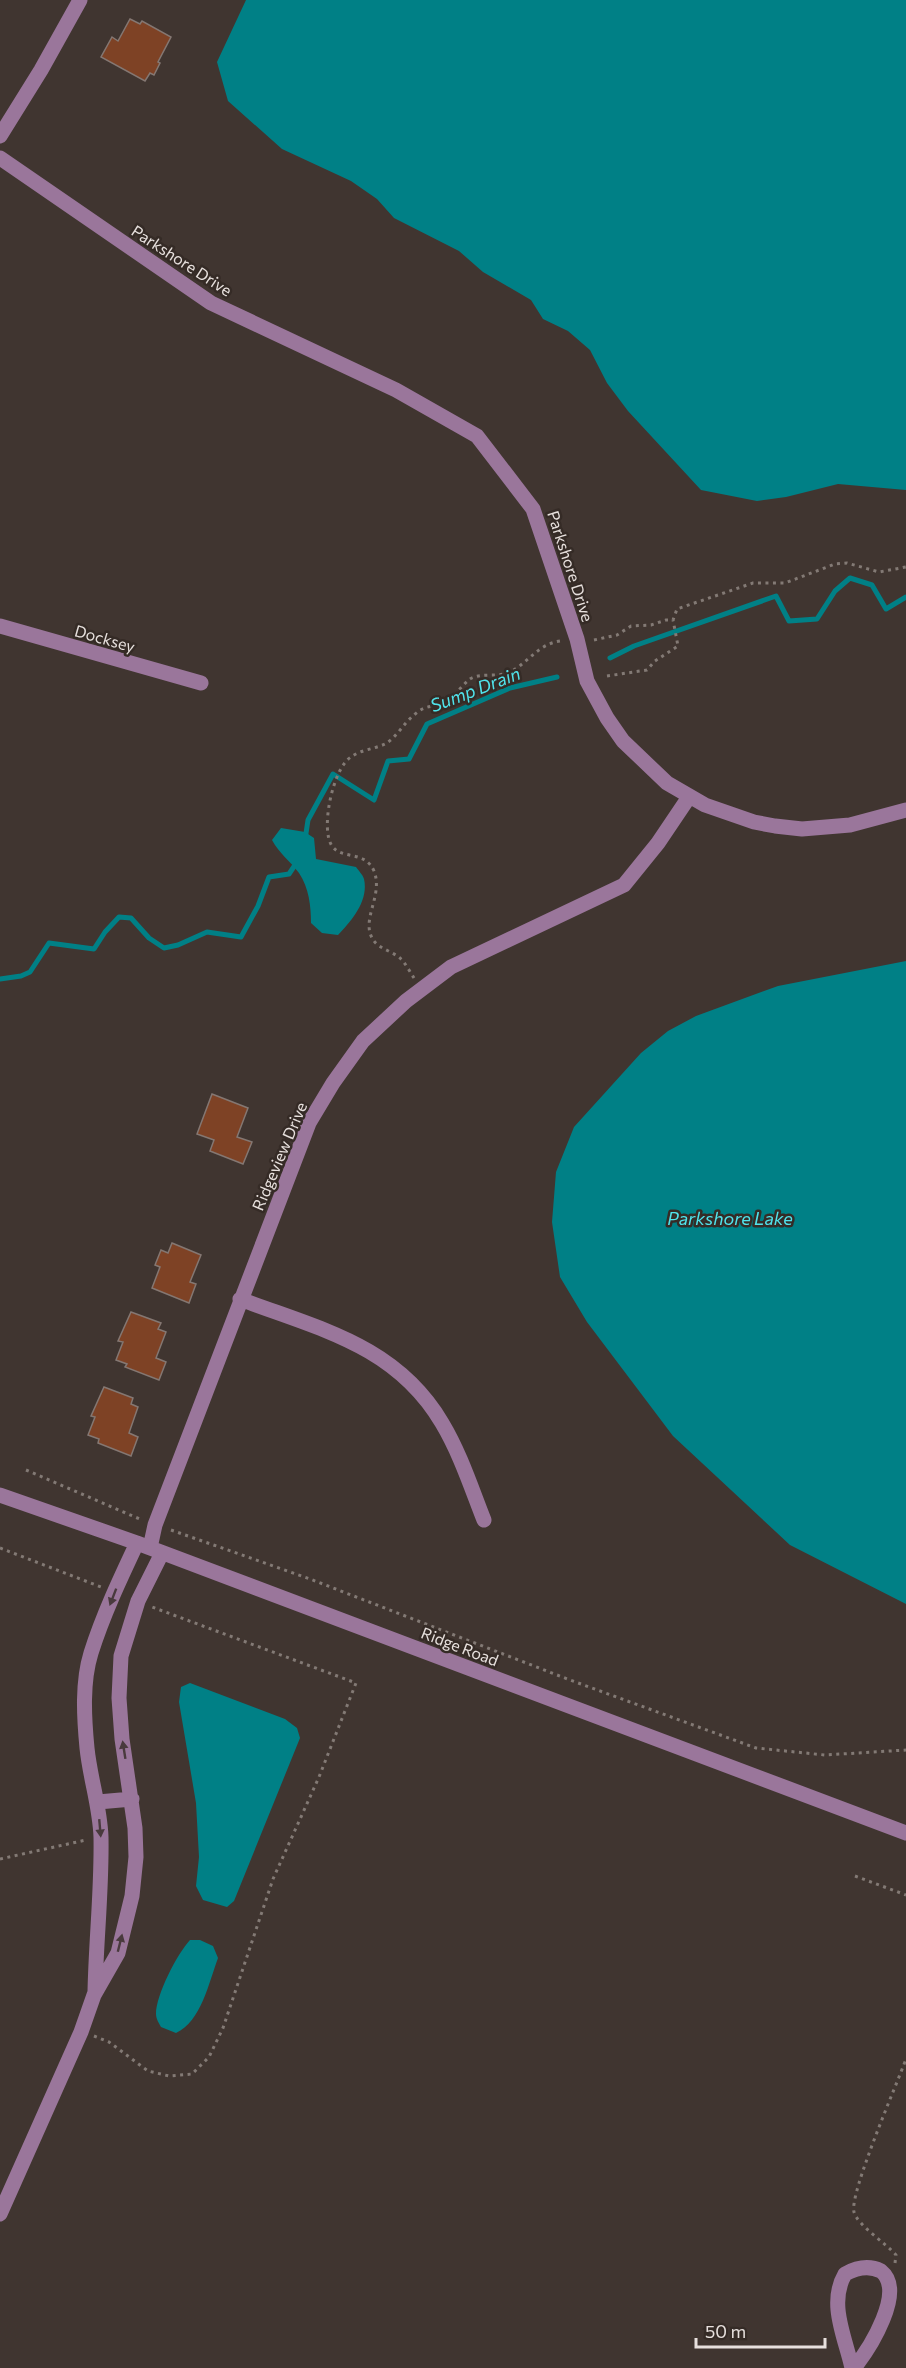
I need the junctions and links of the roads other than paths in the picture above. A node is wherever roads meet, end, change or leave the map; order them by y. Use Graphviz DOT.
graph roads {
  1 [pos="80,0"];
  2 [pos="0,136"];
  3 [pos="0,158"];
  4 [pos="0,627"];
  5 [pos="201,684"];
  6 [pos="689,797"];
  7 [pos="906,810"];
  8 [pos="240,1299"];
  9 [pos="0,1495"];
  10 [pos="484,1520"];
  11 [pos="150,1548"];
  12 [pos="132,1799"];
  13 [pos="98,1802"];
  14 [pos="906,1833"];
  15 [pos="94,1995"];
  16 [pos="0,2214"];
  17 [pos="853,2368"];
  1 -- 2 [label="street"];
  3 -- 6 [label="street, Parkshore Drive"];
  4 -- 5 [label="street, Docksey"];
  6 -- 7 [label="street, Parkshore Drive"];
  6 -- 8 [label="street, Ridgeview Drive"];
  8 -- 10 [label="street"];
  8 -- 11 [label="street, Ridgeview Drive"];
  9 -- 11 [label="street, Ridge Road"];
  12 -- 11 [label="street, one-way"];
  11 -- 13 [label="street, one-way"];
  11 -- 14 [label="street, Ridge Road"];
  12 -- 13 [label="street"];
  15 -- 12 [label="street, one-way"];
  13 -- 15 [label="street, one-way"];
  15 -- 16 [label="street"];
  17 -- 17 [label="street"];
}
